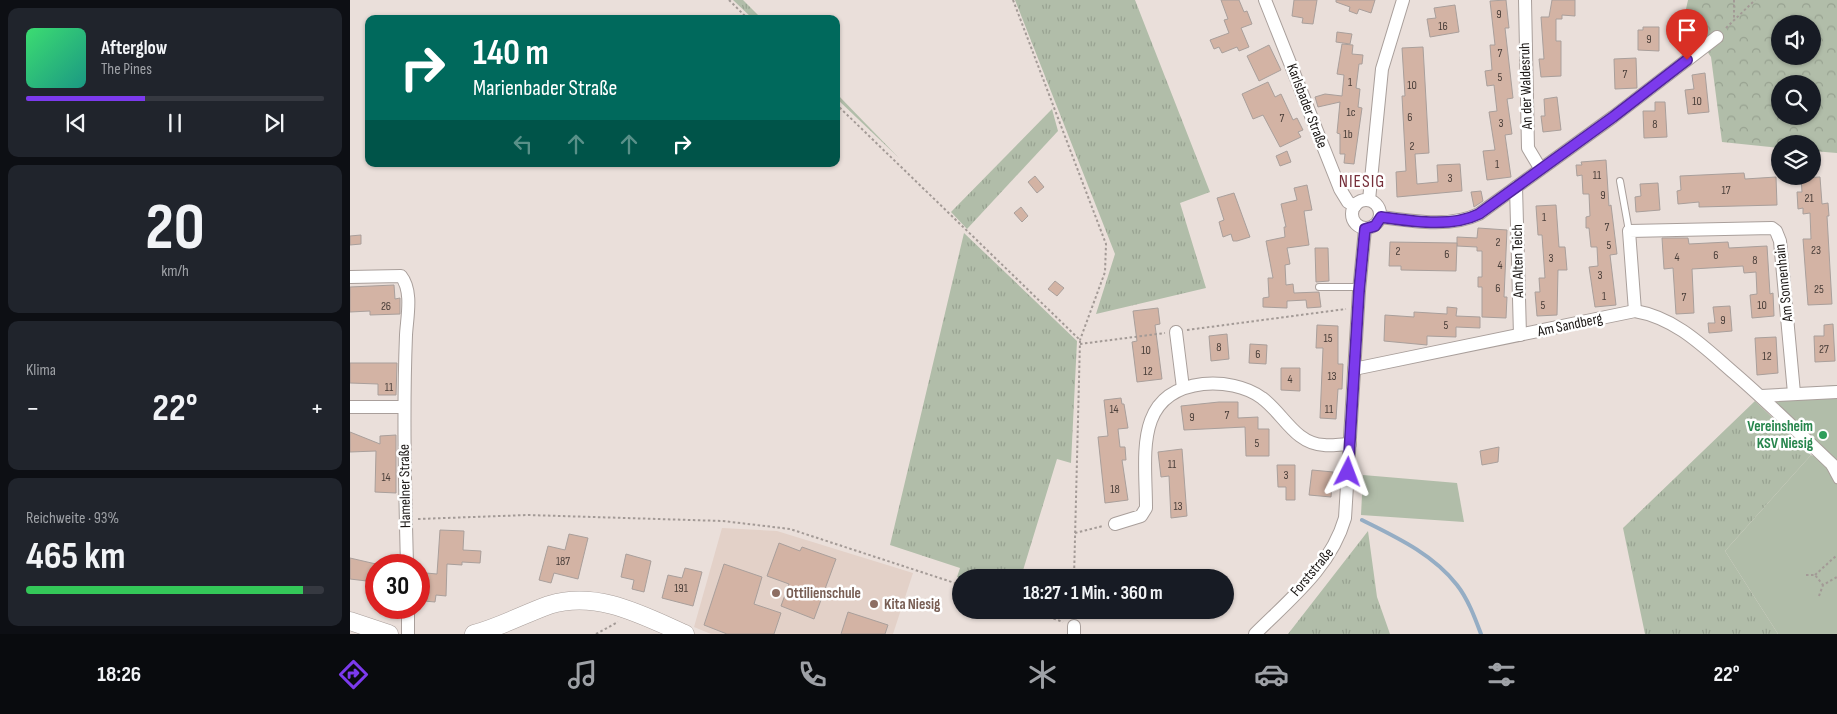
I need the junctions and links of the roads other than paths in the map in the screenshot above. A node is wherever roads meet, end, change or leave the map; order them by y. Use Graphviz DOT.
graph roads {
  1 [pos="1265,0"];
  2 [pos="1403,0"];
  3 [pos="1525,0"];
  4 [pos="1717,37"];
  5 [pos="1540,168"];
  6 [pos="1620,181"];
  7 [pos="1516,187"];
  8 [pos="1369,200"];
  9 [pos="1355,206"];
  10 [pos="1381,217"];
  11 [pos="1365,229"];
  12 [pos="1629,231"];
  13 [pos="350,276"];
  14 [pos="1320,287"];
  15 [pos="1360,287"];
  16 [pos="1635,311"];
  17 [pos="1176,332"];
  18 [pos="1520,335"];
  19 [pos="1354,370"];
  20 [pos="1184,388"];
  21 [pos="1837,392"];
  22 [pos="1794,393"];
  23 [pos="1761,396"];
  24 [pos="350,407"];
  25 [pos="403,407"];
  26 [pos="1350,444"];
  27 [pos="1825,458"];
  28 [pos="1837,469"];
  29 [pos="1837,480"];
  30 [pos="1115,524"];
  31 [pos="407,554"];
  32 [pos="408,619"];
  33 [pos="350,621"];
  34 [pos="479,633"];
  35 [pos="389,634"];
  36 [pos="408,634"];
  37 [pos="685,634"];
  38 [pos="1255,634"];
  1 -- 9 [label="street, Karlsbader Straße"];
  2 -- 8 [label="street"];
  3 -- 5 [label="street, An der Waldesruh"];
  4 -- 5 [label="street"];
  5 -- 7 [label="street"];
  6 -- 12 [label="lane"];
  7 -- 10 [label="street"];
  7 -- 18 [label="street, Am Alten Teich"];
  8 -- 9 [label="street"];
  8 -- 10 [label="street"];
  9 -- 11 [label="street"];
  10 -- 11 [label="street"];
  11 -- 15 [label="street, Forststraße"];
  12 -- 16 [label="street"];
  12 -- 22 [label="street, Am Sonnenhain"];
  13 -- 25 [label="street, Hamelner Straße"];
  14 -- 15 [label="lane"];
  15 -- 19 [label="street, Forststraße"];
  16 -- 18 [label="street, Am Sandberg"];
  16 -- 23 [label="street, Am Sandberg"];
  17 -- 20 [label="street"];
  18 -- 19 [label="street, Am Sandberg"];
  19 -- 26 [label="street, Forststraße"];
  20 -- 26 [label="street"];
  20 -- 30 [label="street"];
  21 -- 22 [label="street"];
  22 -- 23 [label="street"];
  23 -- 27 [label="street, Am Sandberg"];
  24 -- 25 [label="street"];
  25 -- 31 [label="street, Hamelner Straße"];
  26 -- 38 [label="street, Forststraße"];
  27 -- 28 [label="street, Am Sandberg"];
  27 -- 29 [label="lane"];
  32 -- 36 [label="street"];
  33 -- 35 [label="main road"];
  34 -- 37 [label="main road"];
}
